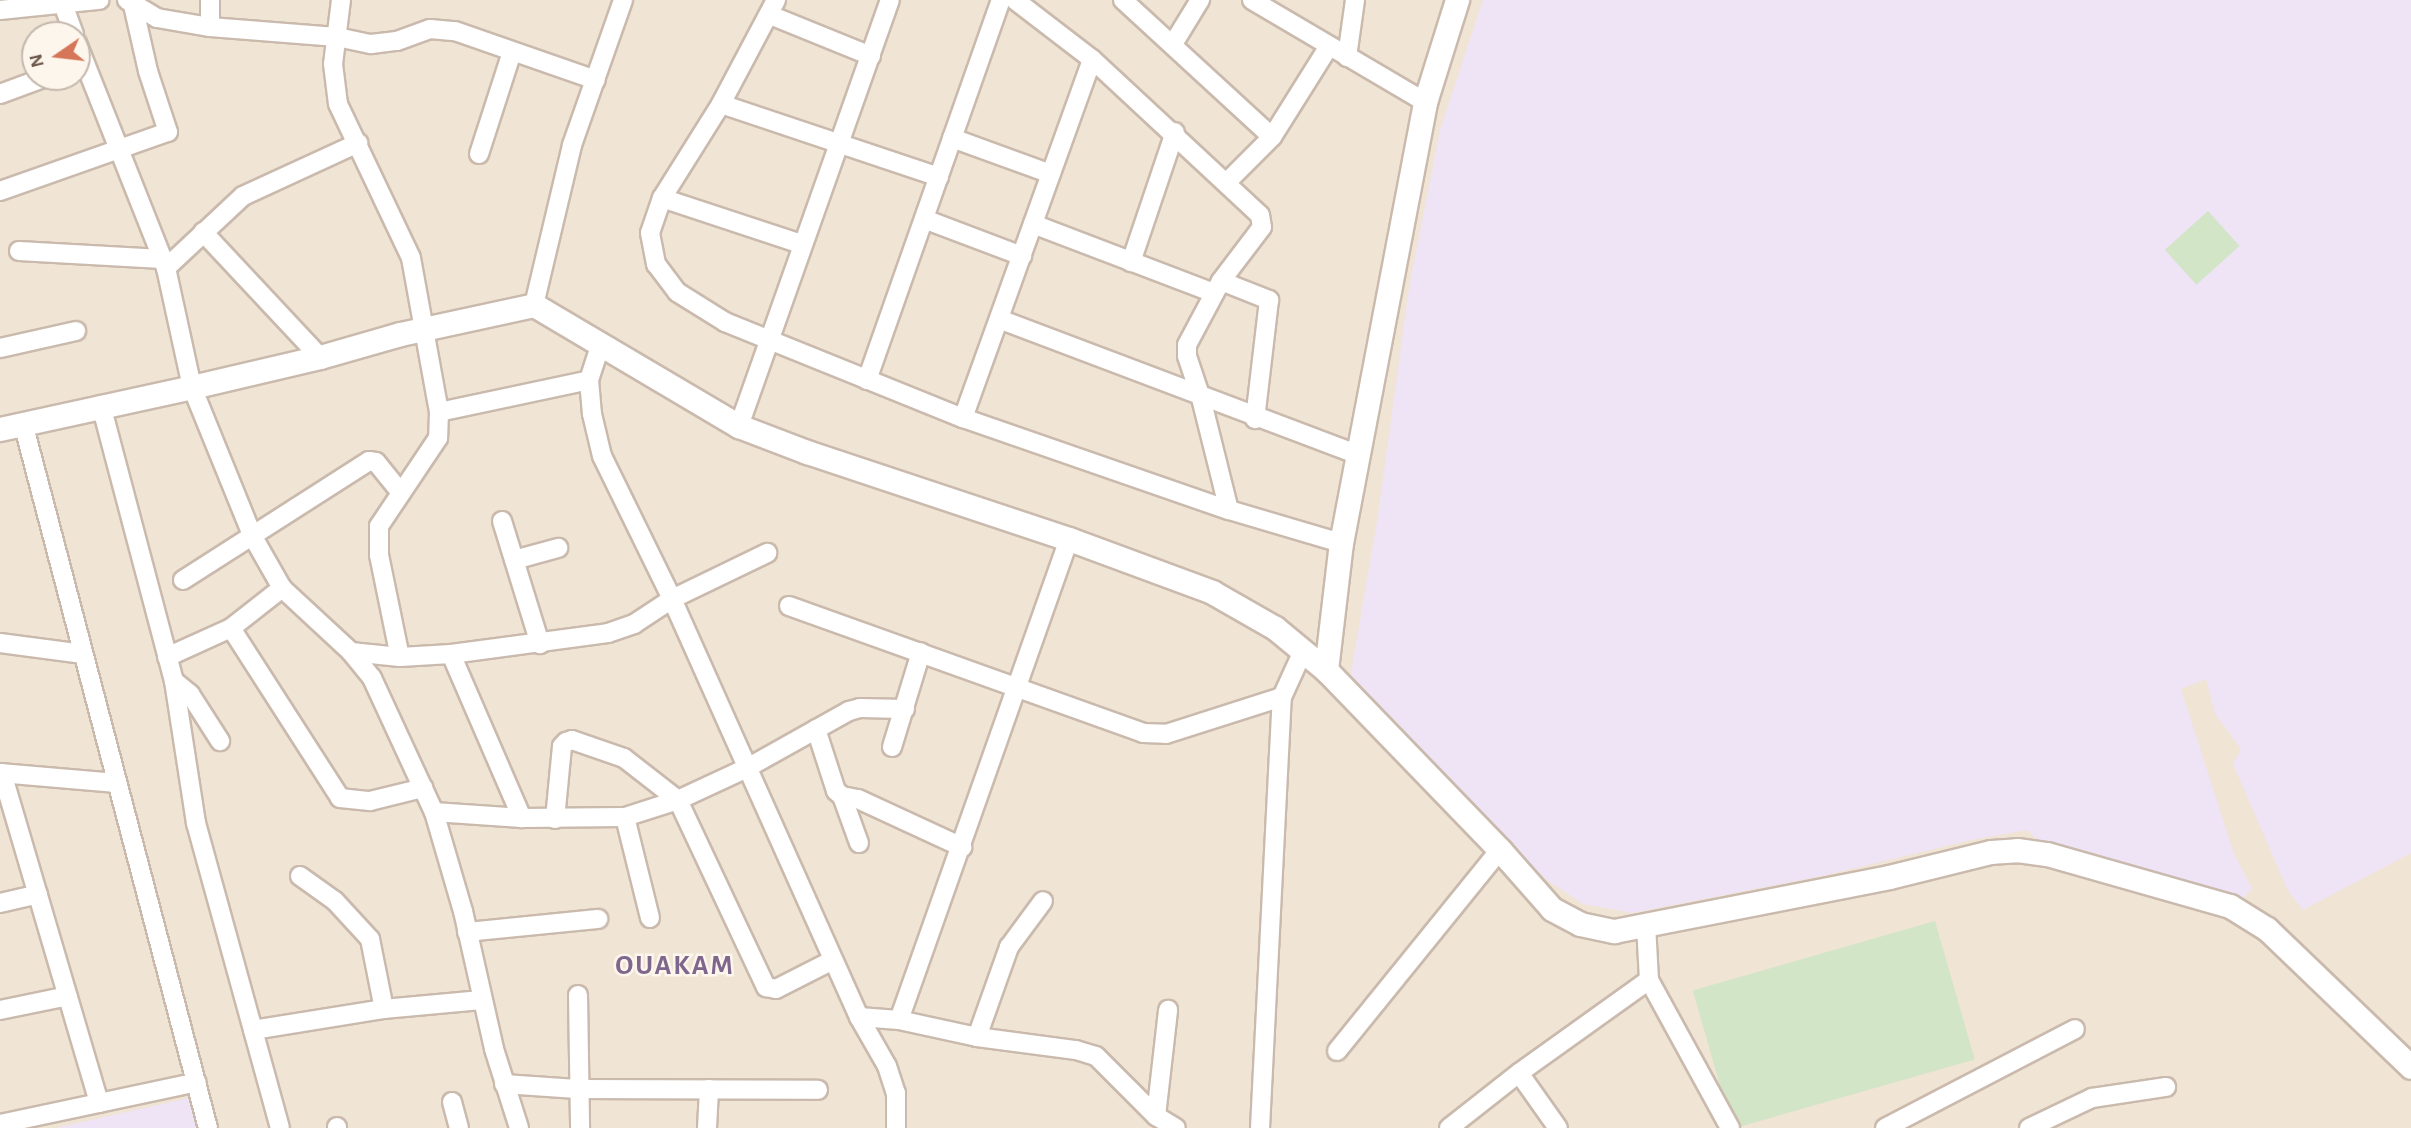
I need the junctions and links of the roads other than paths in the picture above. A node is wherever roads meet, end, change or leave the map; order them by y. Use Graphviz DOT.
graph roads {
  1 [pos="91,0"];
  2 [pos="210,0"];
  3 [pos="341,0"];
  4 [pos="623,0"];
  5 [pos="890,0"];
  6 [pos="1001,0"];
  7 [pos="1015,0"];
  8 [pos="1123,0"];
  9 [pos="1199,0"];
  10 [pos="1252,0"];
  11 [pos="1355,0"];
  12 [pos="1457,0"];
  13 [pos="130,3"];
  14 [pos="64,4"];
  15 [pos="9,6"];
  16 [pos="773,8"];
  17 [pos="69,21"];
  18 [pos="210,27"];
  19 [pos="337,37"];
  20 [pos="1173,44"];
  21 [pos="1329,46"];
  22 [pos="512,52"];
  23 [pos="871,56"];
  24 [pos="1346,57"];
  25 [pos="1092,59"];
  26 [pos="596,80"];
  27 [pos="21,86"];
  28 [pos="91,90"];
  29 [pos="0,94"];
  30 [pos="1425,102"];
  31 [pos="721,104"];
  32 [pos="1175,132"];
  33 [pos="1272,137"];
  34 [pos="952,138"];
  35 [pos="358,143"];
  36 [pos="840,144"];
  37 [pos="117,152"];
  38 [pos="479,154"];
  39 [pos="1051,174"];
  40 [pos="939,177"];
  41 [pos="1227,182"];
  42 [pos="0,191"];
  43 [pos="662,198"];
  44 [pos="924,219"];
  45 [pos="1033,224"];
  46 [pos="204,233"];
  47 [pos="801,244"];
  48 [pos="19,251"];
  49 [pos="1021,256"];
  50 [pos="1131,262"];
  51 [pos="164,264"];
  52 [pos="1217,287"];
  53 [pos="534,305"];
  54 [pos="999,319"];
  55 [pos="426,328"];
  56 [pos="76,331"];
  57 [pos="770,340"];
  58 [pos="601,344"];
  59 [pos="0,348"];
  60 [pos="320,357"];
  61 [pos="589,380"];
  62 [pos="867,380"];
  63 [pos="192,387"];
  64 [pos="1201,398"];
  65 [pos="102,405"];
  66 [pos="439,412"];
  67 [pos="963,418"];
  68 [pos="1255,419"];
  69 [pos="23,423"];
  70 [pos="739,426"];
  71 [pos="0,429"];
  72 [pos="1358,455"];
  73 [pos="401,493"];
  74 [pos="1229,510"];
  75 [pos="502,522"];
  76 [pos="253,537"];
  77 [pos="1069,539"];
  78 [pos="1341,543"];
  79 [pos="558,548"];
  80 [pos="767,553"];
  81 [pos="514,560"];
  82 [pos="183,580"];
  83 [pos="282,588"];
  84 [pos="672,599"];
  85 [pos="789,606"];
  86 [pos="231,628"];
  87 [pos="0,643"];
  88 [pos="540,644"];
  89 [pos="1303,651"];
  90 [pos="351,652"];
  91 [pos="921,652"];
  92 [pos="83,654"];
  93 [pos="451,654"];
  94 [pos="167,657"];
  95 [pos="400,657"];
  96 [pos="1326,670"];
  97 [pos="174,681"];
  98 [pos="1017,689"];
  99 [pos="1282,697"];
  100 [pos="905,709"];
  101 [pos="816,729"];
  102 [pos="220,741"];
  103 [pos="892,747"];
  104 [pos="747,768"];
  105 [pos="1,773"];
  106 [pos="117,783"];
  107 [pos="424,788"];
  108 [pos="842,796"];
  109 [pos="678,800"];
  110 [pos="434,812"];
  111 [pos="625,817"];
  112 [pos="522,818"];
  113 [pos="555,819"];
  114 [pos="859,843"];
  115 [pos="962,847"];
  116 [pos="1500,850"];
  117 [pos="300,876"];
  118 [pos="38,894"];
  119 [pos="1043,901"];
  120 [pos="0,903"];
  121 [pos="650,918"];
  122 [pos="598,919"];
  123 [pos="1646,925"];
  124 [pos="467,932"];
  125 [pos="833,960"];
  126 [pos="1649,980"];
  127 [pos="578,995"];
  128 [pos="68,996"];
  129 [pos="481,1000"];
  130 [pos="384,1009"];
  131 [pos="0,1010"];
  132 [pos="1168,1010"];
  133 [pos="859,1017"];
  134 [pos="899,1020"];
  135 [pos="2074,1029"];
  136 [pos="253,1030"];
  137 [pos="978,1037"];
  138 [pos="1337,1051"];
  139 [pos="2411,1067"];
  140 [pos="1519,1073"];
  141 [pos="197,1082"];
  142 [pos="504,1084"];
  143 [pos="2166,1087"];
  144 [pos="578,1089"];
  145 [pos="709,1089"];
  146 [pos="818,1090"];
  147 [pos="452,1102"];
  148 [pos="99,1103"];
  149 [pos="1156,1116"];
  150 [pos="0,1124"];
  151 [pos="1457,1126"];
  152 [pos="2038,1126"];
  153 [pos="208,1128"];
  154 [pos="280,1128"];
  155 [pos="459,1128"];
  156 [pos="519,1128"];
  157 [pos="580,1128"];
  158 [pos="706,1128"];
  159 [pos="896,1128"];
  160 [pos="1176,1128"];
  161 [pos="1260,1128"];
  162 [pos="1558,1128"];
  163 [pos="1730,1128"];
  164 [pos="1885,1128"];
  1 -- 14 [label="street"];
  2 -- 18 [label="street"];
  3 -- 19 [label="street"];
  4 -- 26 [label="street"];
  5 -- 23 [label="street"];
  6 -- 34 [label="street"];
  7 -- 25 [label="street"];
  8 -- 20 [label="street"];
  9 -- 20 [label="street"];
  10 -- 21 [label="street"];
  11 -- 24 [label="street"];
  12 -- 30 [label="street"];
  13 -- 18 [label="street"];
  13 -- 37 [label="street"];
  14 -- 15 [label="street"];
  14 -- 17 [label="street"];
  16 -- 23 [label="street"];
  16 -- 31 [label="street"];
  18 -- 19 [label="street"];
  19 -- 22 [label="street"];
  19 -- 35 [label="street"];
  20 -- 33 [label="street"];
  21 -- 24 [label="street"];
  21 -- 33 [label="street"];
  22 -- 26 [label="street"];
  22 -- 38 [label="street"];
  23 -- 36 [label="street"];
  24 -- 30 [label="street"];
  25 -- 32 [label="street"];
  25 -- 39 [label="street"];
  26 -- 53 [label="street"];
  27 -- 29 [label="street"];
  28 -- 37 [label="street"];
  30 -- 72 [label="street"];
  31 -- 36 [label="street"];
  31 -- 43 [label="street"];
  32 -- 41 [label="street"];
  32 -- 50 [label="street"];
  33 -- 41 [label="street"];
  34 -- 39 [label="street"];
  34 -- 40 [label="street"];
  35 -- 46 [label="street"];
  35 -- 55 [label="street"];
  36 -- 40 [label="street"];
  36 -- 47 [label="street"];
  37 -- 42 [label="street"];
  37 -- 51 [label="street"];
  39 -- 45 [label="street"];
  40 -- 44 [label="street"];
  41 -- 52 [label="street"];
  43 -- 47 [label="street"];
  43 -- 57 [label="street"];
  44 -- 49 [label="street"];
  44 -- 62 [label="street"];
  45 -- 49 [label="street"];
  45 -- 50 [label="street"];
  46 -- 51 [label="street"];
  46 -- 60 [label="street"];
  47 -- 57 [label="street"];
  48 -- 51 [label="street"];
  49 -- 54 [label="street"];
  50 -- 52 [label="street"];
  51 -- 63 [label="street"];
  52 -- 64 [label="street"];
  52 -- 68 [label="street"];
  53 -- 55 [label="street"];
  53 -- 58 [label="street"];
  54 -- 64 [label="street"];
  54 -- 67 [label="street"];
  55 -- 60 [label="street"];
  55 -- 66 [label="street"];
  56 -- 59 [label="street"];
  57 -- 62 [label="street"];
  57 -- 70 [label="street"];
  58 -- 61 [label="street"];
  58 -- 70 [label="street"];
  60 -- 63 [label="street"];
  61 -- 66 [label="street"];
  61 -- 84 [label="street"];
  62 -- 67 [label="street"];
  63 -- 65 [label="street"];
  63 -- 76 [label="street"];
  64 -- 68 [label="street"];
  64 -- 74 [label="street"];
  65 -- 69 [label="street"];
  65 -- 94 [label="street"];
  66 -- 73 [label="street"];
  67 -- 74 [label="street"];
  68 -- 72 [label="street"];
  69 -- 71 [label="street"];
  69 -- 92 [label="street"];
  70 -- 77 [label="street"];
  72 -- 78 [label="street"];
  73 -- 76 [label="street"];
  73 -- 95 [label="street"];
  74 -- 78 [label="street"];
  75 -- 81 [label="street"];
  76 -- 82 [label="street"];
  76 -- 83 [label="street"];
  77 -- 89 [label="street"];
  77 -- 98 [label="street"];
  78 -- 96 [label="street"];
  79 -- 81 [label="street"];
  80 -- 84 [label="street"];
  81 -- 88 [label="street"];
  83 -- 86 [label="street"];
  83 -- 90 [label="street"];
  84 -- 88 [label="street"];
  84 -- 104 [label="street"];
  85 -- 91 [label="street"];
  86 -- 94 [label="street"];
  86 -- 107 [label="street"];
  87 -- 92 [label="street"];
  88 -- 93 [label="street"];
  89 -- 96 [label="street"];
  89 -- 99 [label="street"];
  90 -- 95 [label="street"];
  90 -- 107 [label="street"];
  91 -- 98 [label="street"];
  91 -- 100 [label="street"];
  92 -- 106 [label="street"];
  93 -- 95 [label="street"];
  93 -- 112 [label="street"];
  94 -- 97 [label="street"];
  96 -- 116 [label="street"];
  97 -- 102 [label="street"];
  97 -- 136 [label="street"];
  98 -- 99 [label="street"];
  98 -- 115 [label="street"];
  99 -- 161 [label="street"];
  100 -- 101 [label="street"];
  100 -- 103 [label="street"];
  101 -- 104 [label="street"];
  101 -- 108 [label="street"];
  104 -- 109 [label="street"];
  104 -- 125 [label="street"];
  105 -- 106 [label="street"];
  105 -- 118 [label="street"];
  106 -- 141 [label="street"];
  107 -- 110 [label="street"];
  108 -- 114 [label="street"];
  108 -- 115 [label="street"];
  109 -- 111 [label="street"];
  109 -- 113 [label="street"];
  109 -- 125 [label="street"];
  110 -- 112 [label="street"];
  110 -- 124 [label="street"];
  111 -- 113 [label="street"];
  111 -- 121 [label="street"];
  112 -- 113 [label="street"];
  115 -- 134 [label="street"];
  116 -- 123 [label="street"];
  116 -- 138 [label="street"];
  117 -- 130 [label="street"];
  118 -- 120 [label="street"];
  118 -- 128 [label="street"];
  119 -- 137 [label="street"];
  122 -- 124 [label="street"];
  123 -- 126 [label="street"];
  123 -- 139 [label="street"];
  124 -- 129 [label="street"];
  125 -- 133 [label="street"];
  126 -- 140 [label="street"];
  126 -- 163 [label="street"];
  127 -- 144 [label="street"];
  128 -- 131 [label="street"];
  128 -- 148 [label="street"];
  129 -- 130 [label="street"];
  129 -- 142 [label="street"];
  130 -- 136 [label="street"];
  132 -- 149 [label="street"];
  133 -- 134 [label="street"];
  133 -- 159 [label="street"];
  134 -- 137 [label="street"];
  135 -- 164 [label="street"];
  136 -- 154 [label="street"];
  137 -- 149 [label="street"];
  140 -- 151 [label="street"];
  140 -- 162 [label="street"];
  141 -- 148 [label="street"];
  141 -- 153 [label="street"];
  142 -- 144 [label="street"];
  142 -- 156 [label="street"];
  143 -- 152 [label="street"];
  144 -- 145 [label="street"];
  144 -- 157 [label="street"];
  145 -- 146 [label="street"];
  145 -- 158 [label="street"];
  147 -- 155 [label="street"];
  148 -- 150 [label="street"];
  149 -- 160 [label="street"];
}
